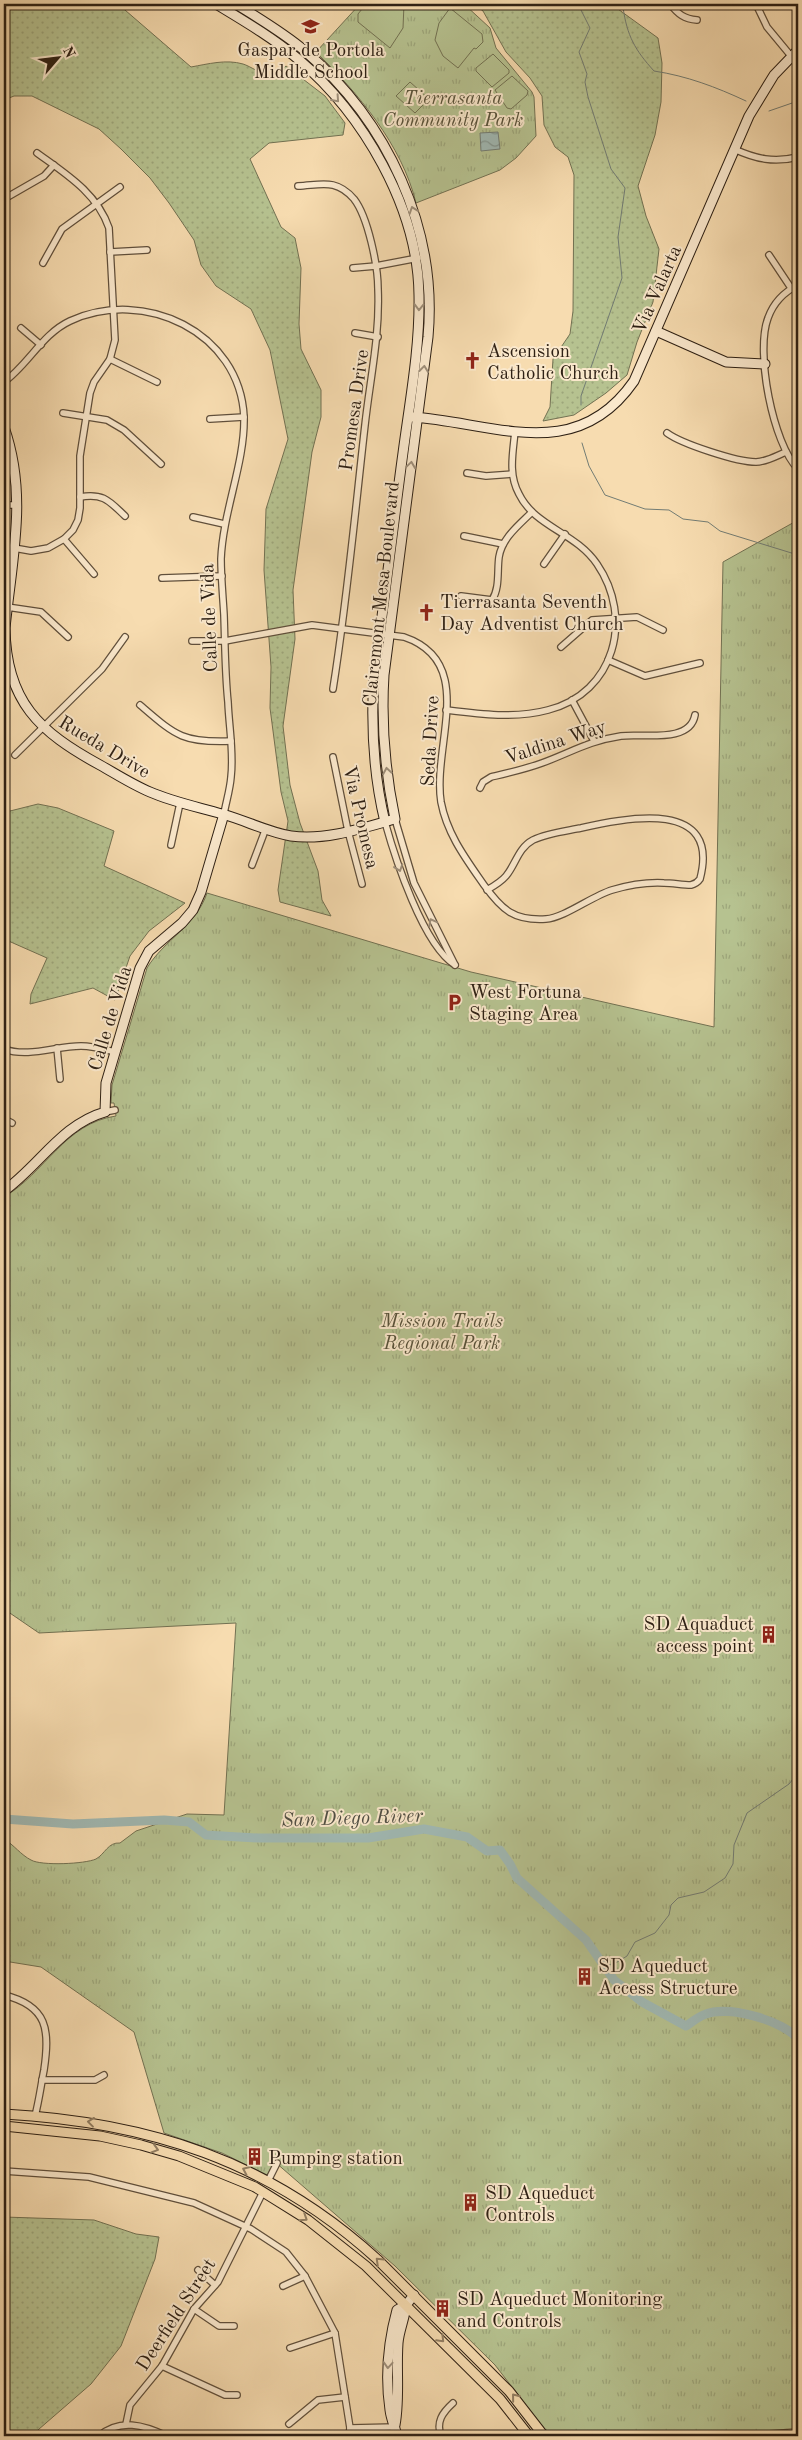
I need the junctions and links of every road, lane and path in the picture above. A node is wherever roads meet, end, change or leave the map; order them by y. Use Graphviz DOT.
graph roads {
  1 [pos="216,4"];
  2 [pos="236,4"];
  3 [pos="670,4"];
  4 [pos="756,4"];
  5 [pos="697,20"];
  6 [pos="795,53"];
  7 [pos="734,149"];
  8 [pos="37,152"];
  9 [pos="798,158"];
  10 [pos="380,160"];
  11 [pos="54,165"];
  12 [pos="396,168"];
  13 [pos="298,186"];
  14 [pos="120,187"];
  15 [pos="4,199"];
  16 [pos="98,205"];
  17 [pos="147,250"];
  18 [pos="110,252"];
  19 [pos="769,255"];
  20 [pos="425,257"];
  21 [pos="415,259"];
  22 [pos="43,263"];
  23 [pos="376,266"];
  24 [pos="353,268"];
  25 [pos="798,285"];
  26 [pos="791,288"];
  27 [pos="114,311"];
  28 [pos="21,328"];
  29 [pos="656,331"];
  30 [pos="355,333"];
  31 [pos="378,337"];
  32 [pos="41,345"];
  33 [pos="110,359"];
  34 [pos="765,364"];
  35 [pos="4,382"];
  36 [pos="157,382"];
  37 [pos="64,413"];
  38 [pos="86,415"];
  39 [pos="244,417"];
  40 [pos="408,417"];
  41 [pos="418,417"];
  42 [pos="210,419"];
  43 [pos="4,426"];
  44 [pos="515,431"];
  45 [pos="667,433"];
  46 [pos="786,452"];
  47 [pos="161,464"];
  48 [pos="798,470"];
  49 [pos="467,473"];
  50 [pos="512,474"];
  51 [pos="80,497"];
  52 [pos="4,505"];
  53 [pos="18,505"];
  54 [pos="532,512"];
  55 [pos="125,516"];
  56 [pos="193,517"];
  57 [pos="224,524"];
  58 [pos="565,534"];
  59 [pos="464,536"];
  60 [pos="64,539"];
  61 [pos="503,544"];
  62 [pos="14,548"];
  63 [pos="544,564"];
  64 [pos="94,574"];
  65 [pos="222,576"];
  66 [pos="162,578"];
  67 [pos="461,596"];
  68 [pos="7,607"];
  69 [pos="616,618"];
  70 [pos="342,629"];
  71 [pos="663,630"];
  72 [pos="380,634"];
  73 [pos="390,635"];
  74 [pos="125,636"];
  75 [pos="68,637"];
  76 [pos="192,641"];
  77 [pos="225,641"];
  78 [pos="561,647"];
  79 [pos="608,660"];
  80 [pos="700,663"];
  81 [pos="7,676"];
  82 [pos="333,689"];
  83 [pos="572,700"];
  84 [pos="140,704"];
  85 [pos="446,710"];
  86 [pos="696,715"];
  87 [pos="43,728"];
  88 [pos="230,741"];
  89 [pos="594,741"];
  90 [pos="14,755"];
  91 [pos="333,757"];
  92 [pos="480,788"];
  93 [pos="180,803"];
  94 [pos="224,814"];
  95 [pos="395,819"];
  96 [pos="385,822"];
  97 [pos="266,828"];
  98 [pos="348,831"];
  99 [pos="171,845"];
  100 [pos="252,865"];
  101 [pos="362,884"];
  102 [pos="487,890"];
  103 [pos="57,1048"];
  104 [pos="4,1049"];
  105 [pos="115,1052"];
  106 [pos="60,1078"];
  107 [pos="115,1110"];
  108 [pos="105,1112"];
  109 [pos="4,1119"];
  110 [pos="12,1123"];
  111 [pos="4,1191"];
  112 [pos="4,1995"];
  113 [pos="104,2076"];
  114 [pos="42,2080"];
  115 [pos="4,2114"];
  116 [pos="35,2116"];
  117 [pos="4,2126"];
  118 [pos="277,2163"];
  119 [pos="4,2171"];
  120 [pos="268,2181"];
  121 [pos="263,2192"];
  122 [pos="245,2226"];
  123 [pos="198,2270"];
  124 [pos="305,2276"];
  125 [pos="215,2285"];
  126 [pos="282,2286"];
  127 [pos="414,2295"];
  128 [pos="406,2305"];
  129 [pos="194,2308"];
  130 [pos="234,2326"];
  131 [pos="335,2333"];
  132 [pos="290,2348"];
  133 [pos="162,2366"];
  134 [pos="237,2395"];
  135 [pos="346,2397"];
  136 [pos="453,2404"];
  137 [pos="126,2424"];
  138 [pos="289,2424"];
  139 [pos="395,2427"];
  140 [pos="350,2428"];
  141 [pos="798,2432"];
  142 [pos="99,2436"];
  143 [pos="167,2436"];
  144 [pos="349,2436"];
  145 [pos="397,2436"];
  146 [pos="441,2436"];
  147 [pos="530,2436"];
  148 [pos="544,2436"];
  149 [pos="742,2436"];
  1 -- 10 [label="street, Clairemont Mesa Boulevard, one-way"];
  2 -- 12 [label="street, Clairemont Mesa Boulevard"];
  3 -- 5 [label="street"];
  4 -- 6 [label="street"];
  6 -- 7 [label="street, Via Valarta"];
  7 -- 9 [label="street"];
  7 -- 29 [label="street, Via Valarta"];
  8 -- 11 [label="street"];
  10 -- 12 [label="street"];
  10 -- 21 [label="street, Clairemont Mesa Boulevard"];
  11 -- 15 [label="street"];
  11 -- 16 [label="street"];
  20 -- 12 [label="street, Clairemont Mesa Boulevard, one-way"];
  13 -- 23 [label="street, Promesa Drive"];
  14 -- 16 [label="street"];
  16 -- 18 [label="street"];
  16 -- 22 [label="street"];
  17 -- 18 [label="street"];
  18 -- 27 [label="street"];
  19 -- 26 [label="street"];
  20 -- 21 [label="street"];
  41 -- 20 [label="street, Clairemont Mesa Boulevard, one-way"];
  21 -- 23 [label="street"];
  21 -- 40 [label="street, Clairemont Mesa Boulevard, one-way"];
  23 -- 24 [label="street"];
  23 -- 31 [label="street, Promesa Drive"];
  25 -- 26 [label="street"];
  26 -- 34 [label="street"];
  27 -- 32 [label="street, Calle de Vida"];
  27 -- 33 [label="street"];
  27 -- 39 [label="street, Calle de Vida"];
  28 -- 32 [label="street"];
  29 -- 34 [label="street"];
  29 -- 44 [label="street, Via Valarta"];
  30 -- 31 [label="street"];
  31 -- 70 [label="street, Promesa Drive"];
  32 -- 35 [label="street, Calle de Vida"];
  33 -- 36 [label="street"];
  33 -- 38 [label="street"];
  34 -- 46 [label="street"];
  37 -- 38 [label="street"];
  38 -- 47 [label="street"];
  38 -- 51 [label="street"];
  39 -- 42 [label="street"];
  39 -- 57 [label="street, Calle de Vida"];
  40 -- 41 [label="street, Via Valarta"];
  40 -- 72 [label="street, Clairemont Mesa Boulevard"];
  41 -- 44 [label="street, Via Valarta"];
  73 -- 41 [label="street, Clairemont Mesa Boulevard, one-way"];
  43 -- 53 [label="street, Rueda Drive"];
  44 -- 50 [label="street"];
  45 -- 46 [label="street"];
  46 -- 48 [label="street"];
  49 -- 50 [label="street"];
  50 -- 54 [label="street"];
  51 -- 55 [label="street"];
  51 -- 60 [label="street"];
  52 -- 53 [label="street"];
  53 -- 62 [label="street, Rueda Drive"];
  54 -- 58 [label="street"];
  54 -- 61 [label="street"];
  56 -- 57 [label="street"];
  57 -- 65 [label="street, Calle de Vida"];
  58 -- 63 [label="street"];
  58 -- 69 [label="street"];
  59 -- 61 [label="street"];
  60 -- 62 [label="street"];
  60 -- 64 [label="street"];
  61 -- 67 [label="street"];
  62 -- 68 [label="street, Rueda Drive"];
  65 -- 66 [label="street"];
  65 -- 77 [label="street, Calle de Vida"];
  68 -- 75 [label="street"];
  68 -- 81 [label="street, Rueda Drive"];
  69 -- 71 [label="street"];
  69 -- 78 [label="street"];
  69 -- 79 [label="street"];
  70 -- 72 [label="street, Seda Drive"];
  70 -- 77 [label="street, Seda Drive"];
  70 -- 82 [label="street, Promesa Drive"];
  72 -- 73 [label="street, Seda Drive"];
  72 -- 96 [label="street, Clairemont Mesa Boulevard"];
  73 -- 85 [label="street, Seda Drive"];
  95 -- 73 [label="street, Clairemont Mesa Boulevard, one-way"];
  74 -- 87 [label="street"];
  76 -- 77 [label="street, Seda Drive"];
  77 -- 88 [label="street, Calle de Vida"];
  79 -- 80 [label="street"];
  79 -- 83 [label="street"];
  81 -- 87 [label="street, Rueda Drive"];
  83 -- 85 [label="street"];
  83 -- 89 [label="street"];
  84 -- 88 [label="street"];
  85 -- 102 [label="street, Seda Drive"];
  86 -- 89 [label="street, Valdina Way"];
  87 -- 90 [label="street"];
  87 -- 93 [label="street, Rueda Drive"];
  88 -- 94 [label="street, Calle de Vida"];
  89 -- 92 [label="street, Valdina Way"];
  91 -- 98 [label="street, Via Promesa"];
  93 -- 94 [label="street, Rueda Drive"];
  93 -- 99 [label="street"];
  94 -- 97 [label="street, Rueda Drive"];
  94 -- 105 [label="street, Calle de Vida"];
  95 -- 96 [label="street, Rueda Drive"];
  96 -- 95 [label="street, Clairemont Mesa Boulevard, one-way"];
  96 -- 98 [label="street, Rueda Drive"];
  97 -- 98 [label="street, Rueda Drive"];
  97 -- 100 [label="street"];
  98 -- 101 [label="street, Via Promesa"];
  102 -- 102 [label="street, Seda Drive"];
  103 -- 104 [label="street"];
  103 -- 105 [label="street"];
  103 -- 106 [label="street"];
  105 -- 108 [label="street, Calle de Vida"];
  107 -- 108 [label="street"];
  108 -- 111 [label="street"];
  109 -- 110 [label="street"];
  112 -- 114 [label="street"];
  113 -- 114 [label="street"];
  114 -- 116 [label="street"];
  115 -- 116 [label="main road"];
  120 -- 116 [label="main road, one-way"];
  117 -- 121 [label="main road, one-way"];
  118 -- 120 [label="street"];
  119 -- 122 [label="street"];
  127 -- 120 [label="main road, one-way"];
  121 -- 122 [label="street, Deerfield Street"];
  121 -- 128 [label="main road, one-way"];
  122 -- 124 [label="street"];
  122 -- 125 [label="street, Deerfield Street"];
  123 -- 125 [label="street"];
  124 -- 126 [label="street"];
  124 -- 131 [label="street"];
  125 -- 129 [label="street, Deerfield Street"];
  127 -- 128 [label="street"];
  148 -- 127 [label="main road, one-way"];
  128 -- 139 [label="street"];
  128 -- 147 [label="main road, one-way"];
  129 -- 130 [label="street"];
  129 -- 133 [label="street, Deerfield Street"];
  131 -- 132 [label="street"];
  131 -- 135 [label="street"];
  133 -- 134 [label="street"];
  133 -- 137 [label="street, Deerfield Street"];
  135 -- 138 [label="street"];
  135 -- 140 [label="street"];
  136 -- 146 [label="street"];
  137 -- 142 [label="street"];
  137 -- 143 [label="street"];
  139 -- 140 [label="street"];
  139 -- 145 [label="street"];
  140 -- 144 [label="street"];
  141 -- 149 [label="street"];
}
